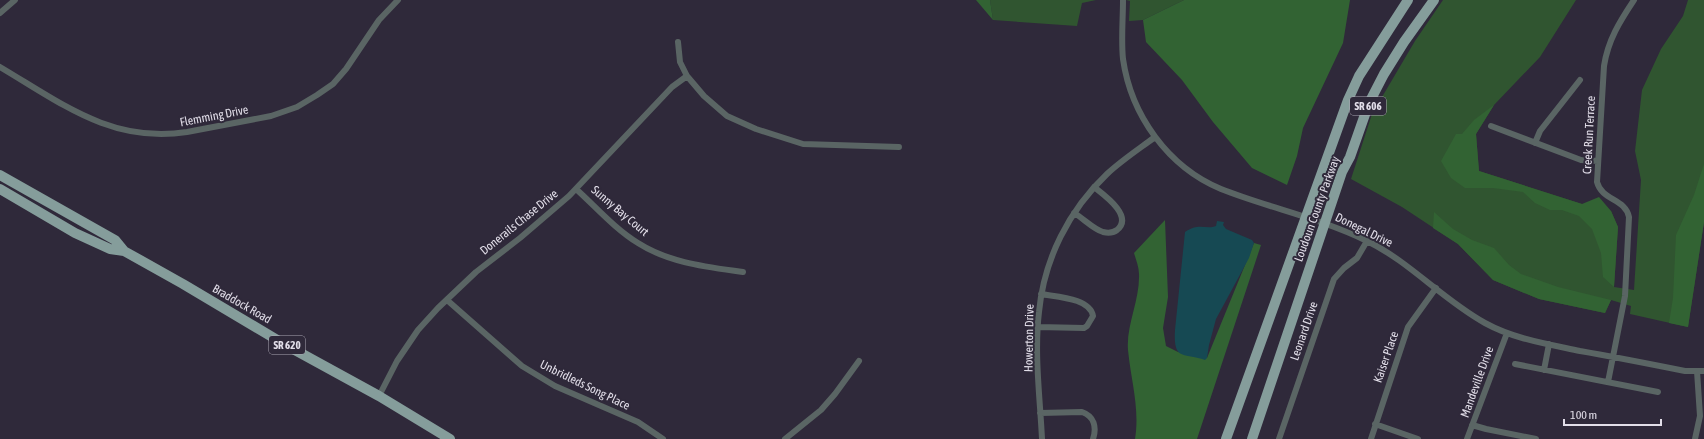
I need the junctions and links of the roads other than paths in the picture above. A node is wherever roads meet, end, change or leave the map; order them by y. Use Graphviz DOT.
graph roads {
  1 [pos="15,0"];
  2 [pos="398,0"];
  3 [pos="1123,0"];
  4 [pos="1408,0"];
  5 [pos="1434,0"];
  6 [pos="1634,0"];
  7 [pos="0,13"];
  8 [pos="678,42"];
  9 [pos="0,67"];
  10 [pos="687,76"];
  11 [pos="1580,80"];
  12 [pos="1491,126"];
  13 [pos="1155,137"];
  14 [pos="1535,143"];
  15 [pos="899,147"];
  16 [pos="1598,161"];
  17 [pos="0,175"];
  18 [pos="1094,187"];
  19 [pos="0,189"];
  20 [pos="576,189"];
  21 [pos="1074,213"];
  22 [pos="1306,217"];
  23 [pos="1325,223"];
  24 [pos="1367,241"];
  25 [pos="124,251"];
  26 [pos="743,272"];
  27 [pos="1436,288"];
  28 [pos="1041,294"];
  29 [pos="447,300"];
  30 [pos="1038,327"];
  31 [pos="1506,333"];
  32 [pos="1549,344"];
  33 [pos="1612,357"];
  34 [pos="859,361"];
  35 [pos="1515,364"];
  36 [pos="1544,370"];
  37 [pos="1697,371"];
  38 [pos="1704,371"];
  39 [pos="1608,382"];
  40 [pos="1658,392"];
  41 [pos="379,396"];
  42 [pos="1040,413"];
  43 [pos="1702,416"];
  44 [pos="1376,424"];
  45 [pos="1472,425"];
  46 [pos="450,439"];
  47 [pos="663,439"];
  48 [pos="785,439"];
  49 [pos="1042,439"];
  50 [pos="1093,439"];
  51 [pos="1226,439"];
  52 [pos="1252,439"];
  53 [pos="1279,439"];
  54 [pos="1371,439"];
  55 [pos="1418,439"];
  56 [pos="1467,439"];
  57 [pos="1536,439"];
  58 [pos="1695,439"];
  1 -- 7 [label="street"];
  2 -- 9 [label="street, Flemming Drive"];
  3 -- 13 [label="street, Donegal Drive"];
  4 -- 22 [label="main road, Loudoun County Parkway / SR 606"];
  5 -- 23 [label="main road, Loudoun County Parkway / SR 606"];
  6 -- 16 [label="street, Creek Run Terrace"];
  8 -- 10 [label="street"];
  10 -- 15 [label="street"];
  10 -- 20 [label="street, Donerails Chase Drive"];
  11 -- 14 [label="street"];
  12 -- 14 [label="street"];
  13 -- 18 [label="street, Howerton Drive"];
  13 -- 22 [label="street, Donegal Drive"];
  14 -- 16 [label="street"];
  16 -- 33 [label="street, Creek Run Terrace"];
  17 -- 25 [label="main road, Braddock Road / SR 620"];
  18 -- 21 [label="street, Howerton Drive"];
  18 -- 21 [label="street"];
  19 -- 25 [label="main road, Braddock Road / SR 620"];
  20 -- 26 [label="street, Sunny Bay Court"];
  20 -- 29 [label="street, Donerails Chase Drive"];
  21 -- 28 [label="street, Howerton Drive"];
  22 -- 23 [label="street, Donegal Drive"];
  22 -- 51 [label="main road, Loudoun County Parkway / SR 606"];
  23 -- 24 [label="street, Donegal Drive"];
  23 -- 52 [label="main road, Loudoun County Parkway / SR 606"];
  24 -- 27 [label="street, Donegal Drive"];
  24 -- 53 [label="street, Leonard Drive"];
  25 -- 41 [label="main road, Braddock Road / SR 620"];
  27 -- 31 [label="street, Donegal Drive"];
  27 -- 44 [label="street, Kaiser Place"];
  28 -- 30 [label="street, Howerton Drive"];
  28 -- 30 [label="street"];
  29 -- 41 [label="street, Donerails Chase Drive"];
  29 -- 47 [label="street, Unbridleds Song Place"];
  30 -- 42 [label="street, Howerton Drive"];
  31 -- 32 [label="street, Donegal Drive"];
  31 -- 45 [label="street, Mandeville Drive"];
  32 -- 33 [label="street, Donegal Drive"];
  32 -- 36 [label="street"];
  33 -- 37 [label="street, Donegal Drive"];
  33 -- 39 [label="street"];
  34 -- 48 [label="street"];
  35 -- 36 [label="street"];
  36 -- 39 [label="street"];
  37 -- 38 [label="street, Donegal Drive"];
  37 -- 43 [label="street"];
  39 -- 40 [label="street"];
  41 -- 46 [label="main road, Braddock Road / SR 620"];
  42 -- 49 [label="street, Howerton Drive"];
  42 -- 50 [label="street"];
  43 -- 58 [label="street"];
  44 -- 54 [label="street, Kaiser Place"];
  44 -- 55 [label="street"];
  45 -- 56 [label="street, Mandeville Drive"];
  45 -- 57 [label="street"];
}
